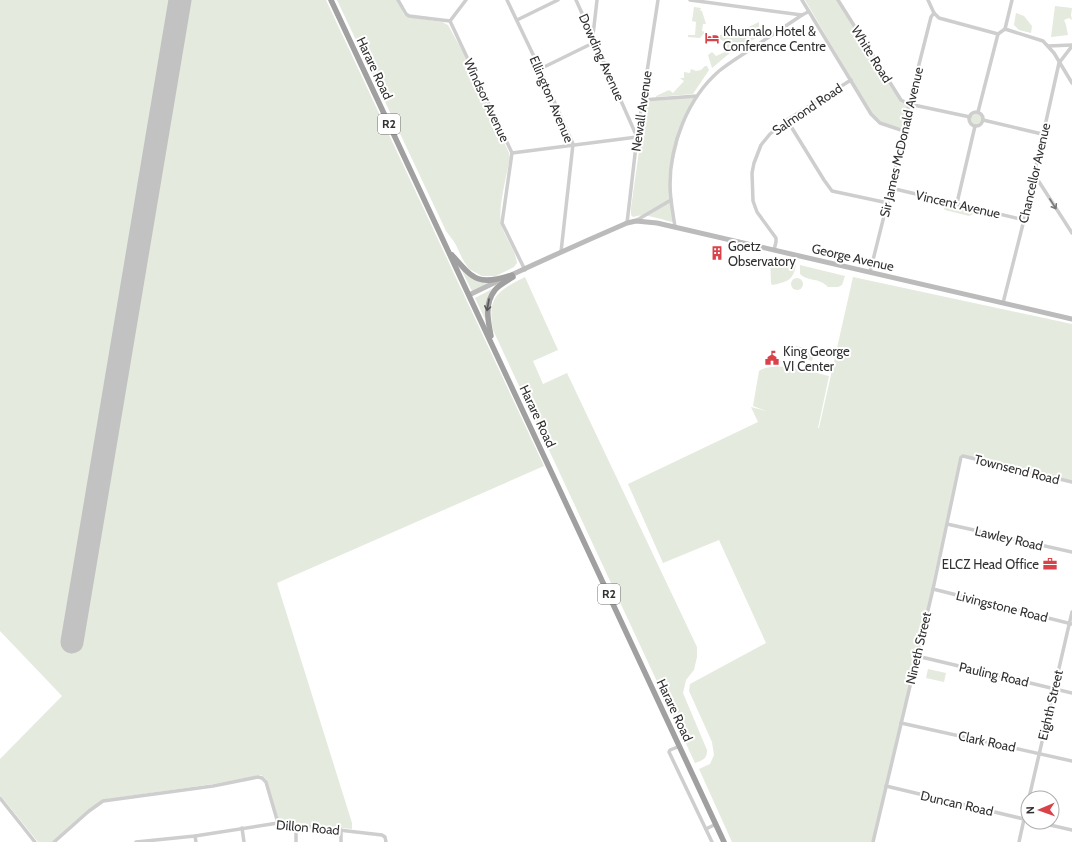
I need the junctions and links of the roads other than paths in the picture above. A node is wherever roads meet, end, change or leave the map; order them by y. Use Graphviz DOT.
graph roads {
  1 [pos="331,0"];
  2 [pos="398,0"];
  3 [pos="466,0"];
  4 [pos="507,0"];
  5 [pos="558,0"];
  6 [pos="576,0"];
  7 [pos="597,0"];
  8 [pos="658,0"];
  9 [pos="690,0"];
  10 [pos="802,0"];
  11 [pos="838,0"];
  12 [pos="928,0"];
  13 [pos="1012,0"];
  14 [pos="808,12"];
  15 [pos="934,13"];
  16 [pos="802,15"];
  17 [pos="517,20"];
  18 [pos="450,21"];
  19 [pos="1006,29"];
  20 [pos="998,34"];
  21 [pos="592,36"];
  22 [pos="596,42"];
  23 [pos="1047,45"];
  24 [pos="1072,46"];
  25 [pos="1059,63"];
  26 [pos="540,69"];
  27 [pos="851,80"];
  28 [pos="1072,83"];
  29 [pos="697,96"];
  30 [pos="642,100"];
  31 [pos="909,104"];
  32 [pos="978,112"];
  33 [pos="970,117"];
  34 [pos="787,120"];
  35 [pos="983,120"];
  36 [pos="975,126"];
  37 [pos="904,131"];
  38 [pos="1042,134"];
  39 [pos="637,137"];
  40 [pos="573,144"];
  41 [pos="512,153"];
  42 [pos="1034,174"];
  43 [pos="891,188"];
  44 [pos="671,200"];
  45 [pos="888,203"];
  46 [pos="957,204"];
  47 [pos="1024,220"];
  48 [pos="636,221"];
  49 [pos="627,223"];
  50 [pos="675,227"];
  51 [pos="1072,233"];
  52 [pos="447,249"];
  53 [pos="774,250"];
  54 [pos="561,252"];
  55 [pos="523,271"];
  56 [pos="870,272"];
  57 [pos="512,276"];
  58 [pos="470,297"];
  59 [pos="1003,303"];
  60 [pos="1072,318"];
  61 [pos="493,347"];
  62 [pos="963,456"];
  63 [pos="1072,482"];
  64 [pos="947,524"];
  65 [pos="1072,552"];
  66 [pos="932,589"];
  67 [pos="1072,612"];
  68 [pos="1071,623"];
  69 [pos="916,656"];
  70 [pos="1053,688"];
  71 [pos="1072,692"];
  72 [pos="901,723"];
  73 [pos="680,746"];
  74 [pos="1040,753"];
  75 [pos="1072,761"];
  76 [pos="886,786"];
  77 [pos="1031,790"];
  78 [pos="0,798"];
  79 [pos="1020,819"];
  80 [pos="278,823"];
  81 [pos="716,824"];
  82 [pos="296,825"];
  83 [pos="1060,827"];
  84 [pos="242,828"];
  85 [pos="706,829"];
  86 [pos="341,830"];
  87 [pos="1023,830"];
  88 [pos="1072,830"];
  89 [pos="195,836"];
  90 [pos="152,841"];
  91 [pos="35,842"];
  92 [pos="54,842"];
  93 [pos="136,842"];
  94 [pos="196,842"];
  95 [pos="244,842"];
  96 [pos="296,842"];
  97 [pos="341,842"];
  98 [pos="386,842"];
  99 [pos="712,842"];
  100 [pos="724,842"];
  101 [pos="873,842"];
  102 [pos="1019,842"];
  1 -- 52 [label="highway, Harare Road / R2"];
  2 -- 18 [label="street"];
  3 -- 18 [label="street"];
  4 -- 17 [label="street, Ellington Avenue"];
  5 -- 17 [label="street"];
  6 -- 21 [label="street, Dowding Avenue"];
  7 -- 21 [label="street"];
  8 -- 30 [label="street, Newall Avenue"];
  9 -- 16 [label="street"];
  10 -- 14 [label="street"];
  11 -- 31 [label="street, White Road"];
  12 -- 15 [label="street"];
  13 -- 19 [label="street"];
  14 -- 16 [label="street"];
  14 -- 27 [label="street"];
  15 -- 20 [label="street"];
  15 -- 31 [label="street, Sir James McDonald Avenue"];
  16 -- 29 [label="street"];
  17 -- 26 [label="street, Ellington Avenue"];
  18 -- 41 [label="street, Windsor Avenue"];
  19 -- 20 [label="street"];
  19 -- 23 [label="street"];
  20 -- 32 [label="street"];
  21 -- 22 [label="street, Dowding Avenue"];
  22 -- 26 [label="street"];
  22 -- 39 [label="street, Dowding Avenue"];
  23 -- 24 [label="street"];
  23 -- 25 [label="street"];
  24 -- 25 [label="street, Chancellor Avenue"];
  25 -- 28 [label="street"];
  25 -- 38 [label="street, Chancellor Avenue"];
  26 -- 40 [label="street, Ellington Avenue"];
  27 -- 34 [label="street, Salmond Road"];
  27 -- 37 [label="street"];
  29 -- 30 [label="street"];
  29 -- 44 [label="street"];
  30 -- 39 [label="street, Newall Avenue"];
  31 -- 33 [label="street"];
  31 -- 37 [label="street, Sir James McDonald Avenue"];
  32 -- 33 [label="street"];
  32 -- 35 [label="street"];
  33 -- 36 [label="street"];
  34 -- 45 [label="street"];
  34 -- 53 [label="street, Salmond Road"];
  35 -- 36 [label="street"];
  35 -- 38 [label="street"];
  36 -- 46 [label="street"];
  37 -- 43 [label="street, Sir James McDonald Avenue"];
  38 -- 42 [label="street, Chancellor Avenue"];
  39 -- 40 [label="street"];
  39 -- 49 [label="street, Newall Avenue"];
  40 -- 41 [label="street"];
  40 -- 54 [label="street, Ellington Avenue"];
  41 -- 55 [label="street, Windsor Avenue"];
  42 -- 47 [label="street, Chancellor Avenue"];
  42 -- 51 [label="street, one-way"];
  43 -- 45 [label="street, Sir James McDonald Avenue"];
  43 -- 46 [label="street, Vincent Avenue"];
  44 -- 48 [label="street"];
  44 -- 50 [label="street"];
  45 -- 56 [label="street, Sir James McDonald Avenue"];
  46 -- 47 [label="street, Vincent Avenue"];
  47 -- 59 [label="street, Chancellor Avenue"];
  48 -- 49 [label="main road, George Avenue"];
  48 -- 50 [label="main road, George Avenue"];
  49 -- 54 [label="main road, George Avenue"];
  50 -- 53 [label="main road, George Avenue"];
  52 -- 57 [label="highway"];
  52 -- 58 [label="highway, Harare Road / R2"];
  53 -- 56 [label="main road, George Avenue"];
  54 -- 55 [label="main road, George Avenue"];
  55 -- 57 [label="main road, George Avenue"];
  56 -- 59 [label="main road, George Avenue"];
  57 -- 58 [label="main road, George Avenue"];
  57 -- 61 [label="highway, one-way"];
  58 -- 61 [label="highway, Harare Road / R2"];
  59 -- 60 [label="main road, George Avenue"];
  61 -- 73 [label="highway, Harare Road / R2"];
  62 -- 63 [label="street, Townsend Road"];
  62 -- 64 [label="street, Nineth Street"];
  64 -- 65 [label="street, Lawley Road"];
  64 -- 66 [label="street, Nineth Street"];
  66 -- 68 [label="street, Livingstone Road"];
  66 -- 69 [label="street, Nineth Street"];
  67 -- 68 [label="street, Eighth Street"];
  68 -- 70 [label="street, Eighth Street"];
  69 -- 70 [label="street, Pauling Road"];
  69 -- 72 [label="street, Nineth Street"];
  70 -- 71 [label="street, Pauling Road"];
  70 -- 74 [label="street, Eighth Street"];
  72 -- 74 [label="street, Clark Road"];
  72 -- 76 [label="street, Nineth Street"];
  73 -- 81 [label="highway, Harare Road / R2"];
  73 -- 85 [label="street"];
  74 -- 75 [label="street, Clark Road"];
  74 -- 77 [label="street, Eighth Street"];
  76 -- 79 [label="street, Duncan Road"];
  76 -- 101 [label="street, Nineth Street"];
  78 -- 91 [label="street"];
  80 -- 82 [label="street, Dillon Road"];
  80 -- 84 [label="street, Dillon Road"];
  80 -- 92 [label="street"];
  81 -- 85 [label="street"];
  81 -- 100 [label="highway, Harare Road / R2"];
  82 -- 86 [label="street, Dillon Road"];
  82 -- 96 [label="street"];
  83 -- 88 [label="street"];
  84 -- 89 [label="street, Dillon Road"];
  84 -- 95 [label="street"];
  85 -- 99 [label="street"];
  86 -- 97 [label="street"];
  86 -- 98 [label="street, Dillon Road"];
  87 -- 102 [label="street"];
  89 -- 90 [label="street, Dillon Road"];
  89 -- 94 [label="street"];
  90 -- 93 [label="street, Dillon Road"];
}
